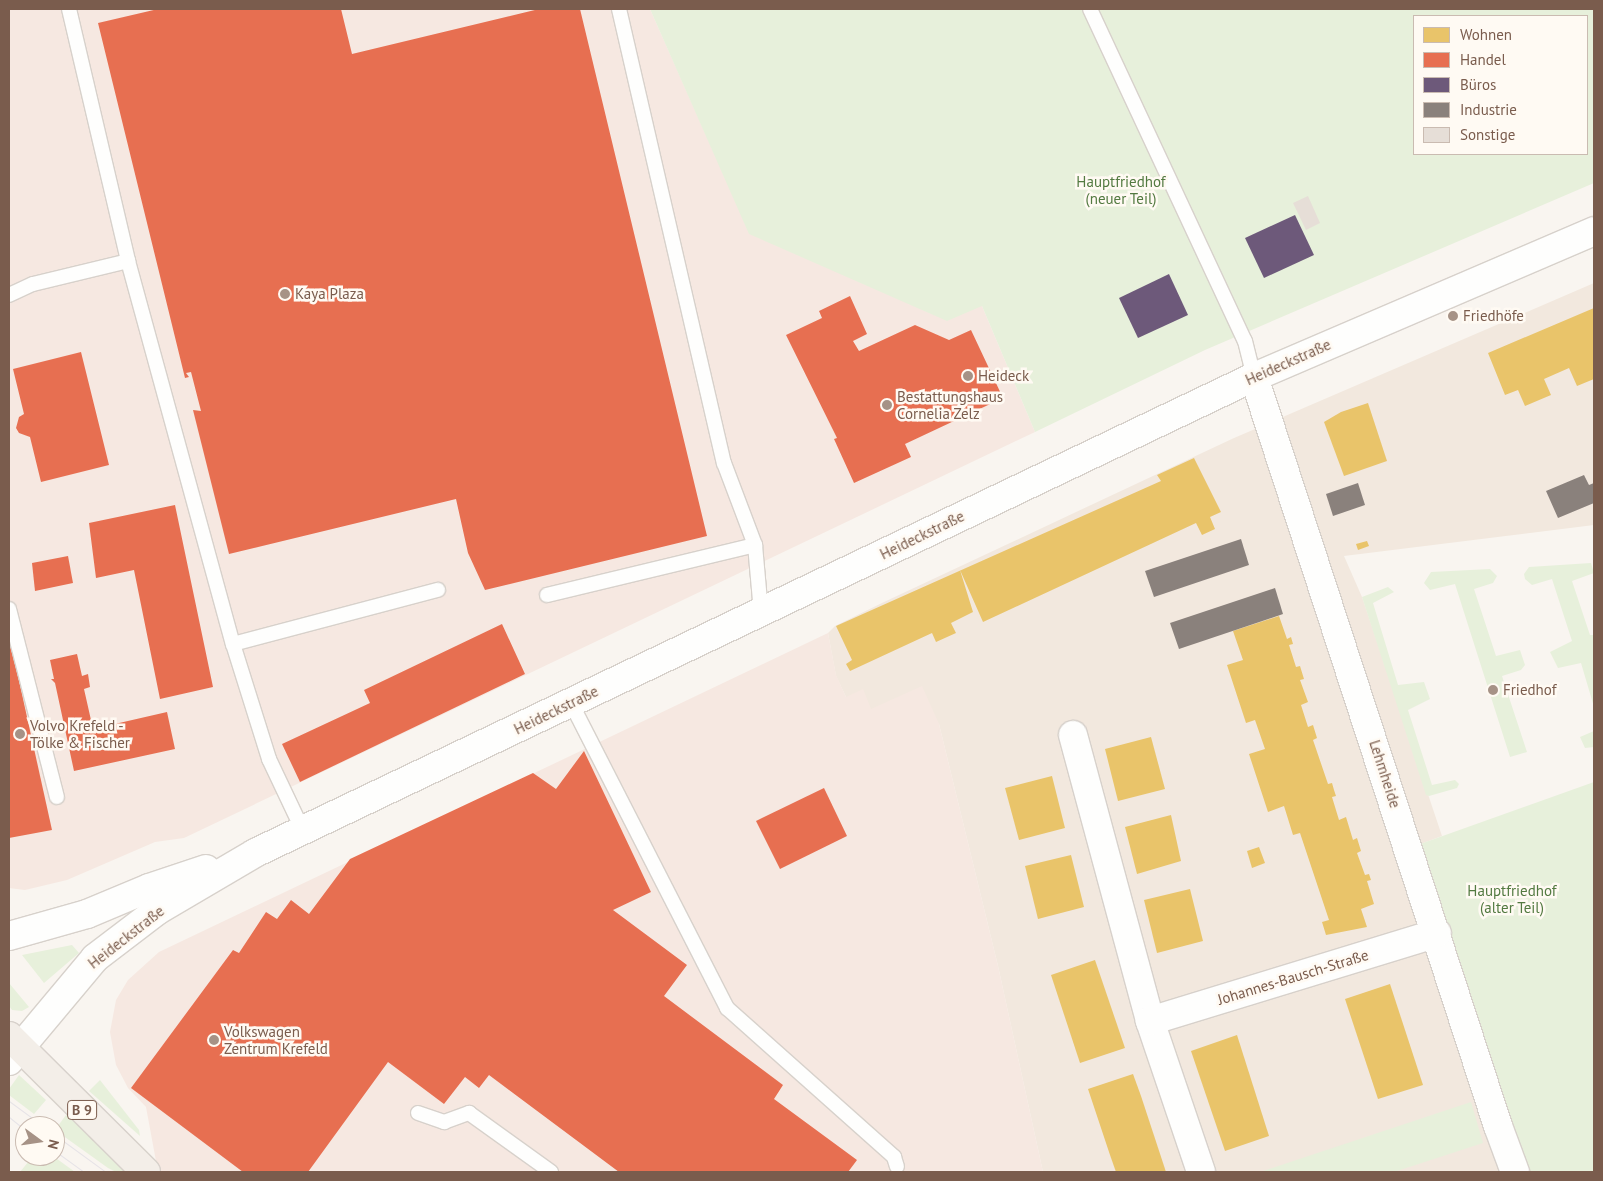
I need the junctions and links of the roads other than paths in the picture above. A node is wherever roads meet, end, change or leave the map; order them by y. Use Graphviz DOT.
graph roads {
  1 [pos="69,9"];
  2 [pos="618,9"];
  3 [pos="1090,9"];
  4 [pos="1594,231"];
  5 [pos="128,260"];
  6 [pos="9,295"];
  7 [pos="1254,377"];
  8 [pos="755,545"];
  9 [pos="438,590"];
  10 [pos="547,595"];
  11 [pos="9,609"];
  12 [pos="761,612"];
  13 [pos="233,644"];
  14 [pos="571,702"];
  15 [pos="1074,735"];
  16 [pos="57,797"];
  17 [pos="303,831"];
  18 [pos="255,853"];
  19 [pos="1436,933"];
  20 [pos="9,936"];
  21 [pos="1150,1021"];
  22 [pos="12,1048"];
  23 [pos="418,1113"];
  24 [pos="897,1167"];
  25 [pos="146,1172"];
  26 [pos="551,1172"];
  27 [pos="1200,1172"];
  28 [pos="1516,1172"];
  1 -- 5 [label="lane"];
  2 -- 8 [label="lane"];
  3 -- 7 [label="lane"];
  4 -- 7 [label="street, Heideckstraße"];
  5 -- 6 [label="lane"];
  5 -- 13 [label="lane"];
  7 -- 12 [label="street, Heideckstraße"];
  7 -- 19 [label="street, Lehmheide"];
  8 -- 10 [label="lane"];
  8 -- 12 [label="lane"];
  9 -- 13 [label="lane"];
  11 -- 16 [label="lane"];
  12 -- 14 [label="street, Heideckstraße"];
  13 -- 17 [label="lane"];
  14 -- 17 [label="street, Heideckstraße"];
  14 -- 24 [label="lane"];
  15 -- 21 [label="street"];
  17 -- 18 [label="street, Heideckstraße"];
  18 -- 20 [label="street, Heideckstraße"];
  18 -- 22 [label="street, Heideckstraße"];
  19 -- 21 [label="street, Johannes-Bausch-Straße"];
  19 -- 28 [label="street, Lehmheide"];
  21 -- 27 [label="street"];
  22 -- 25 [label="main road, B 9"];
  23 -- 26 [label="lane"];
}
